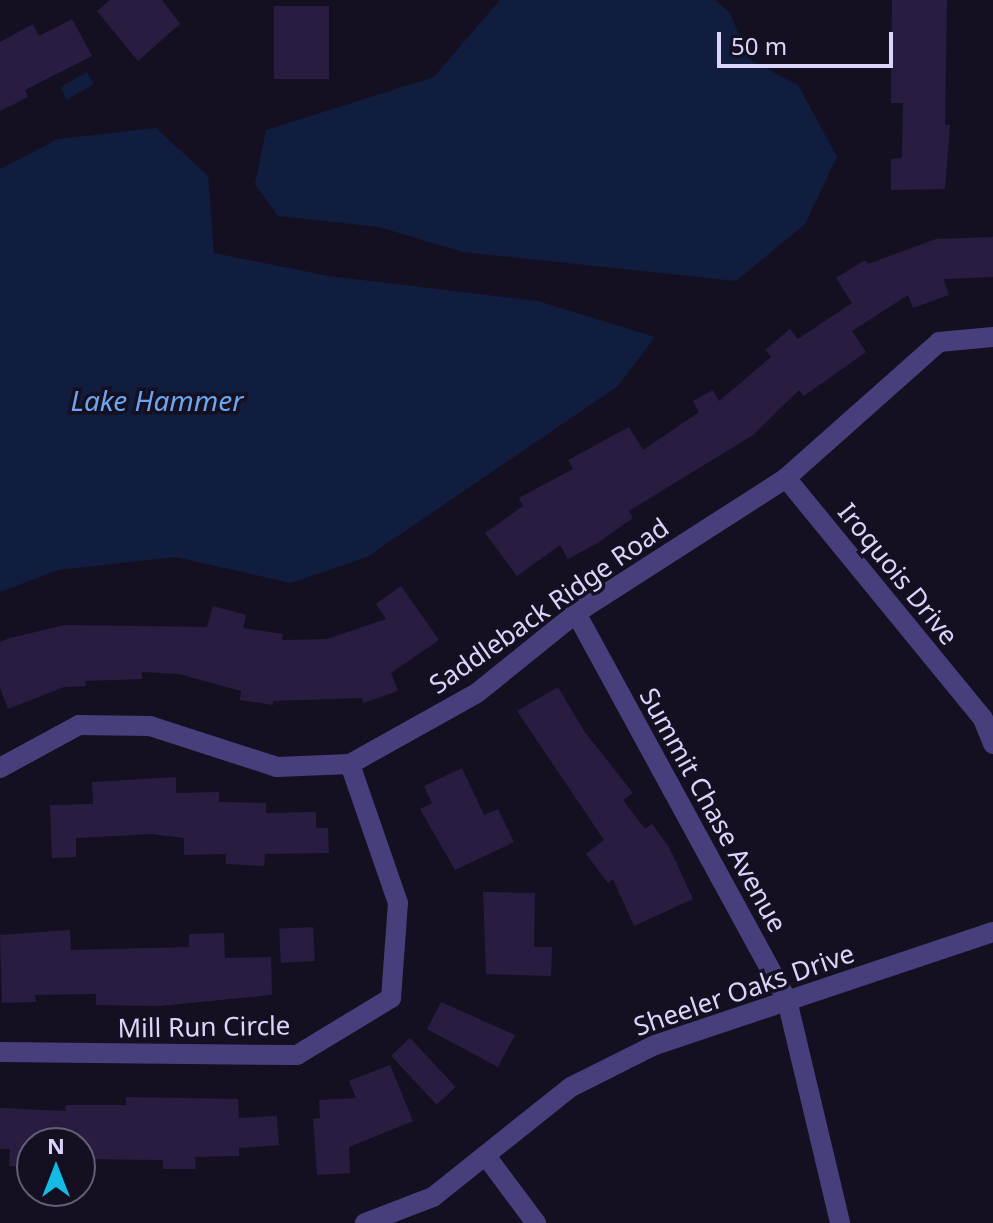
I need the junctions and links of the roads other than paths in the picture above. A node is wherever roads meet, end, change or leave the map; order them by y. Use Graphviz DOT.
graph roads {
  1 [pos="993,337"];
  2 [pos="786,478"];
  3 [pos="576,613"];
  4 [pos="993,744"];
  5 [pos="350,764"];
  6 [pos="0,768"];
  7 [pos="993,932"];
  8 [pos="787,1000"];
  9 [pos="0,1052"];
  10 [pos="486,1156"];
  11 [pos="365,1223"];
  12 [pos="536,1223"];
  13 [pos="840,1223"];
  1 -- 2 [label="street, Saddleback Ridge Road"];
  2 -- 3 [label="street, Saddleback Ridge Road"];
  2 -- 4 [label="street, Iroquois Drive"];
  3 -- 5 [label="street, Saddleback Ridge Road"];
  3 -- 8 [label="street, Summit Chase Avenue"];
  5 -- 6 [label="street, Saddleback Ridge Road"];
  5 -- 9 [label="street, Mill Run Circle"];
  7 -- 8 [label="street, Sheeler Oaks Drive"];
  8 -- 10 [label="street, Sheeler Oaks Drive"];
  8 -- 13 [label="street, Summit Chase Avenue"];
  10 -- 11 [label="street, Sheeler Oaks Drive"];
  10 -- 12 [label="street"];
}
